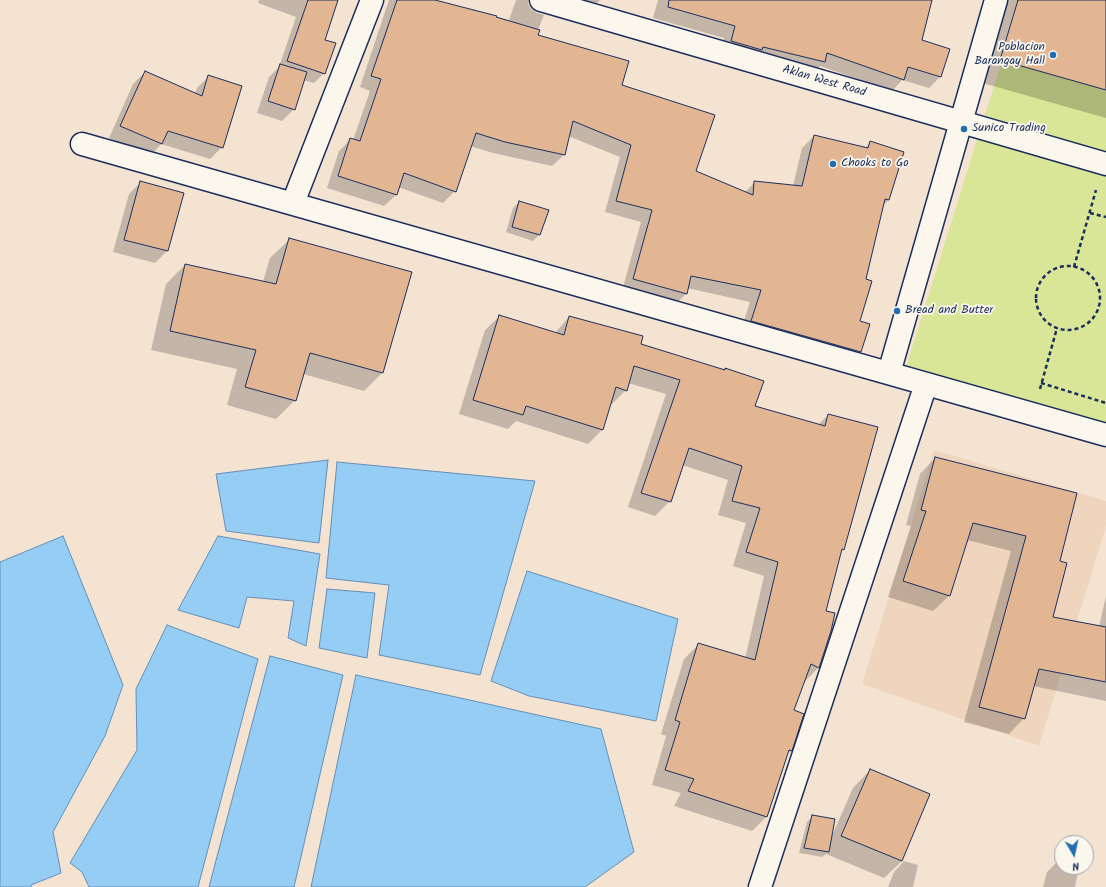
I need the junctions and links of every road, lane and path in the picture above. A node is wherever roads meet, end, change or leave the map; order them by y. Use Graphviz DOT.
graph roads {
  1 [pos="372,0"];
  2 [pos="541,0"];
  3 [pos="996,0"];
  4 [pos="961,122"];
  5 [pos="82,144"];
  6 [pos="1105,164"];
  7 [pos="293,204"];
  8 [pos="1090,213"];
  9 [pos="1106,218"];
  10 [pos="1074,266"];
  11 [pos="1057,328"];
  12 [pos="889,373"];
  13 [pos="1041,383"];
  14 [pos="926,384"];
  15 [pos="1106,403"];
  16 [pos="1033,414"];
  17 [pos="1106,435"];
  18 [pos="760,887"];
  1 -- 7 [label="street"];
  2 -- 4 [label="street, Aklan West Road"];
  3 -- 4 [label="street"];
  4 -- 6 [label="street, Aklan West Road"];
  4 -- 12 [label="street"];
  5 -- 7 [label="street"];
  6 -- 8 [label="path"];
  7 -- 12 [label="street"];
  8 -- 9 [label="path"];
  8 -- 10 [label="path"];
  10 -- 11 [label="path"];
  10 -- 11 [label="path"];
  11 -- 13 [label="path"];
  12 -- 14 [label="street"];
  13 -- 15 [label="path"];
  13 -- 16 [label="path"];
  14 -- 16 [label="street"];
  14 -- 18 [label="street"];
  16 -- 17 [label="street"];
}
